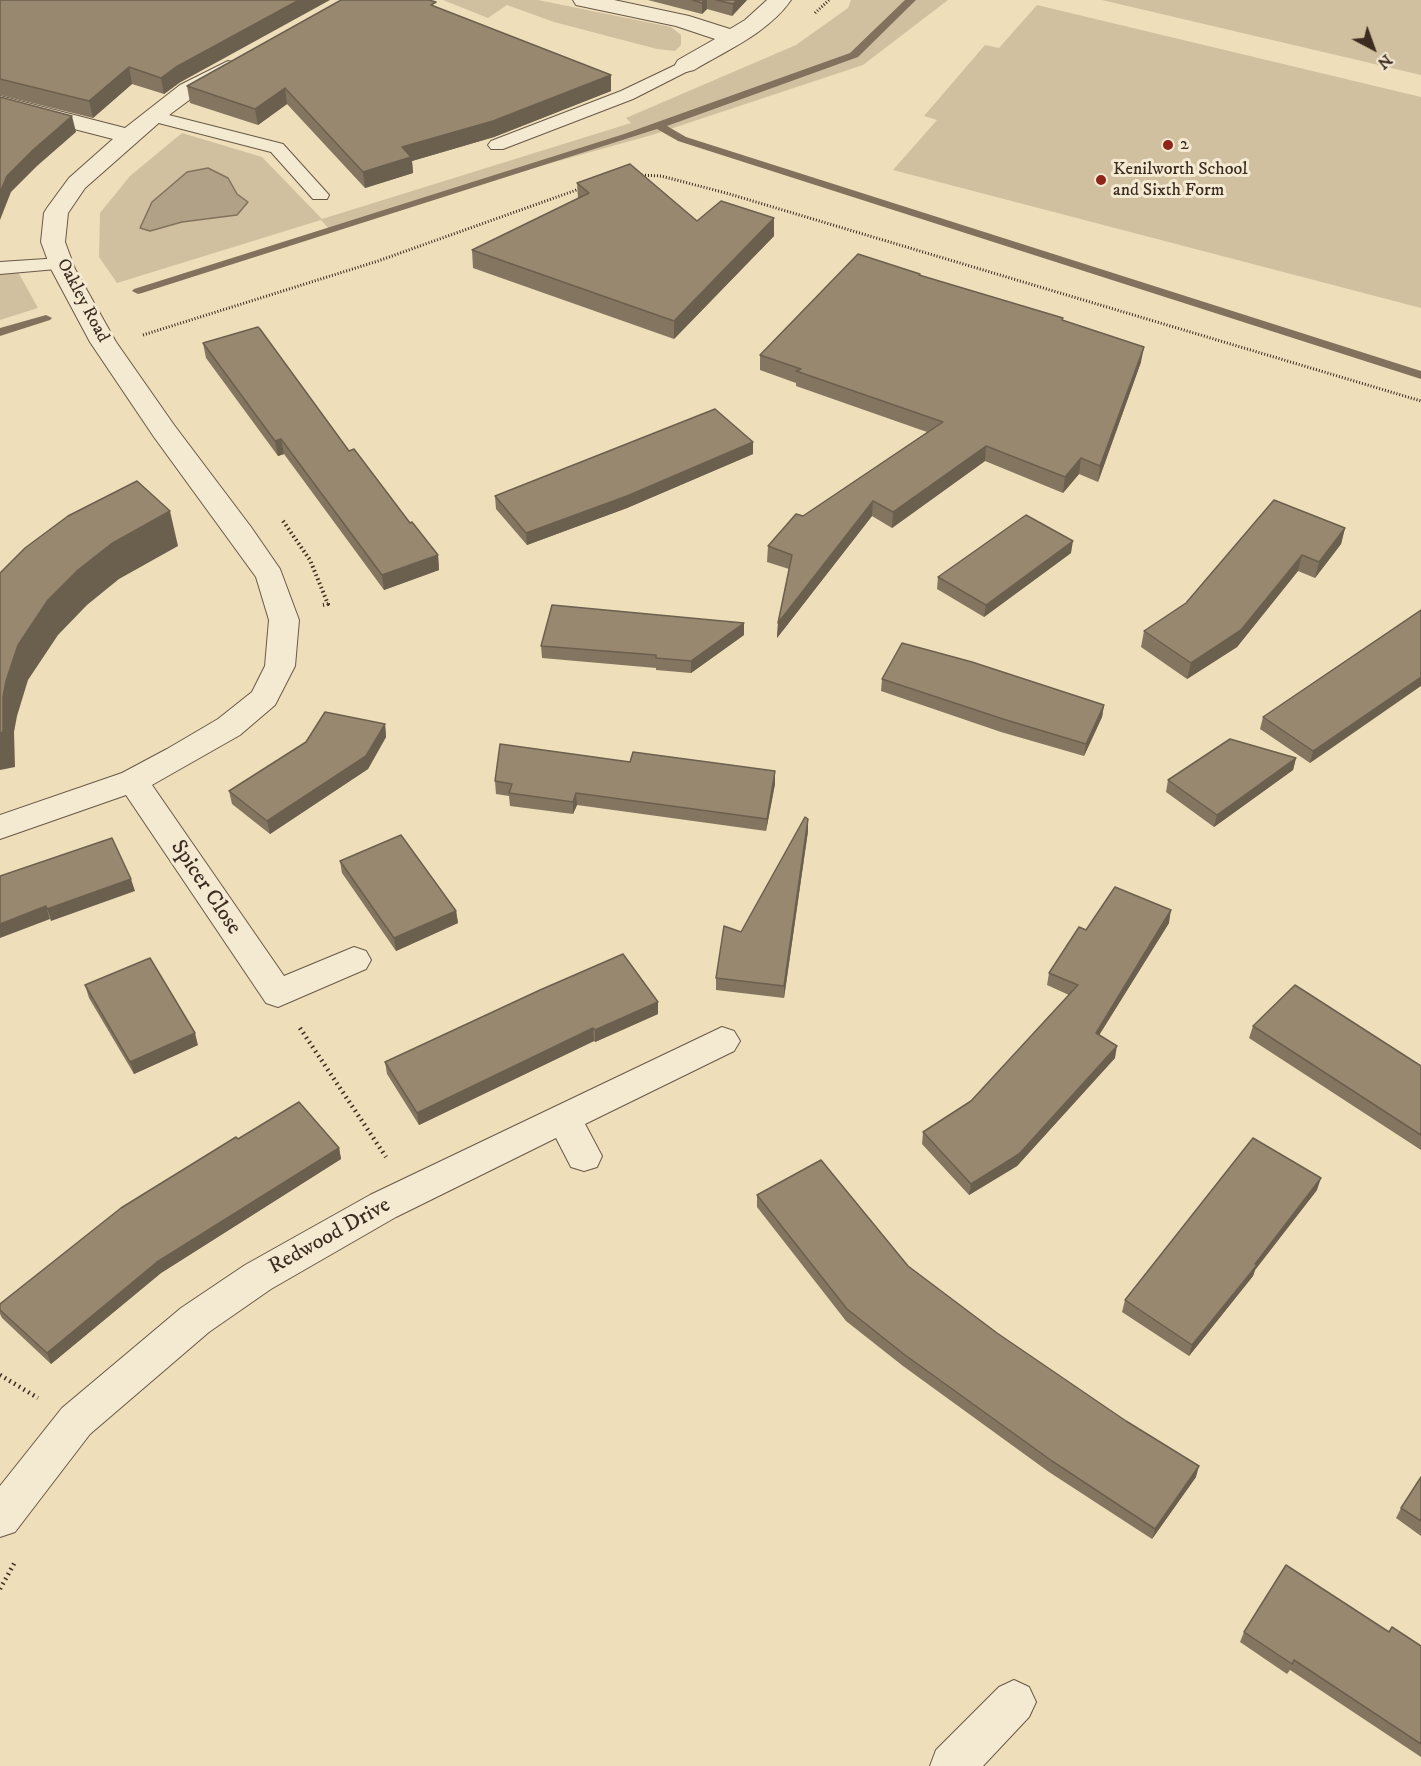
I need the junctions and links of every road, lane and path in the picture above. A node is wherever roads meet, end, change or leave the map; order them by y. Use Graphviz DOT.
graph roads {
  1 [pos="584,0"];
  2 [pos="780,0"];
  3 [pos="735,38"];
  4 [pos="246,58"];
  5 [pos="686,65"];
  6 [pos="0,103"];
  7 [pos="153,116"];
  8 [pos="128,136"];
  9 [pos="497,145"];
  10 [pos="636,175"];
  11 [pos="592,185"];
  12 [pos="320,195"];
  13 [pos="61,264"];
  14 [pos="0,268"];
  15 [pos="141,336"];
  16 [pos="1421,401"];
  17 [pos="282,520"];
  18 [pos="282,613"];
  19 [pos="133,781"];
  20 [pos="0,826"];
  21 [pos="354,960"];
  22 [pos="278,994"];
  23 [pos="722,1041"];
  24 [pos="564,1119"];
  25 [pos="584,1156"];
  26 [pos="386,1157"];
  27 [pos="0,1518"];
  28 [pos="19,1555"];
  29 [pos="0,1589"];
  30 [pos="1014,1702"];
  31 [pos="952,1766"];
  1 -- 3 [label="street"];
  2 -- 3 [label="street"];
  3 -- 5 [label="street"];
  4 -- 7 [label="street, Oakley Road"];
  5 -- 9 [label="lane"];
  6 -- 8 [label="street"];
  7 -- 8 [label="street, Oakley Road"];
  7 -- 12 [label="lane"];
  8 -- 13 [label="street, Oakley Road"];
  10 -- 16 [label="path"];
  11 -- 15 [label="path"];
  13 -- 14 [label="lane"];
  13 -- 18 [label="street, Oakley Road"];
  17 -- 18 [label="path"];
  18 -- 19 [label="street, Oakley Road"];
  19 -- 20 [label="street"];
  19 -- 22 [label="street, Spicer Close"];
  21 -- 22 [label="street"];
  22 -- 26 [label="path"];
  23 -- 24 [label="street, Redwood Drive"];
  24 -- 25 [label="street"];
  24 -- 27 [label="street, Redwood Drive"];
  28 -- 29 [label="path"];
  30 -- 31 [label="street"];
}
